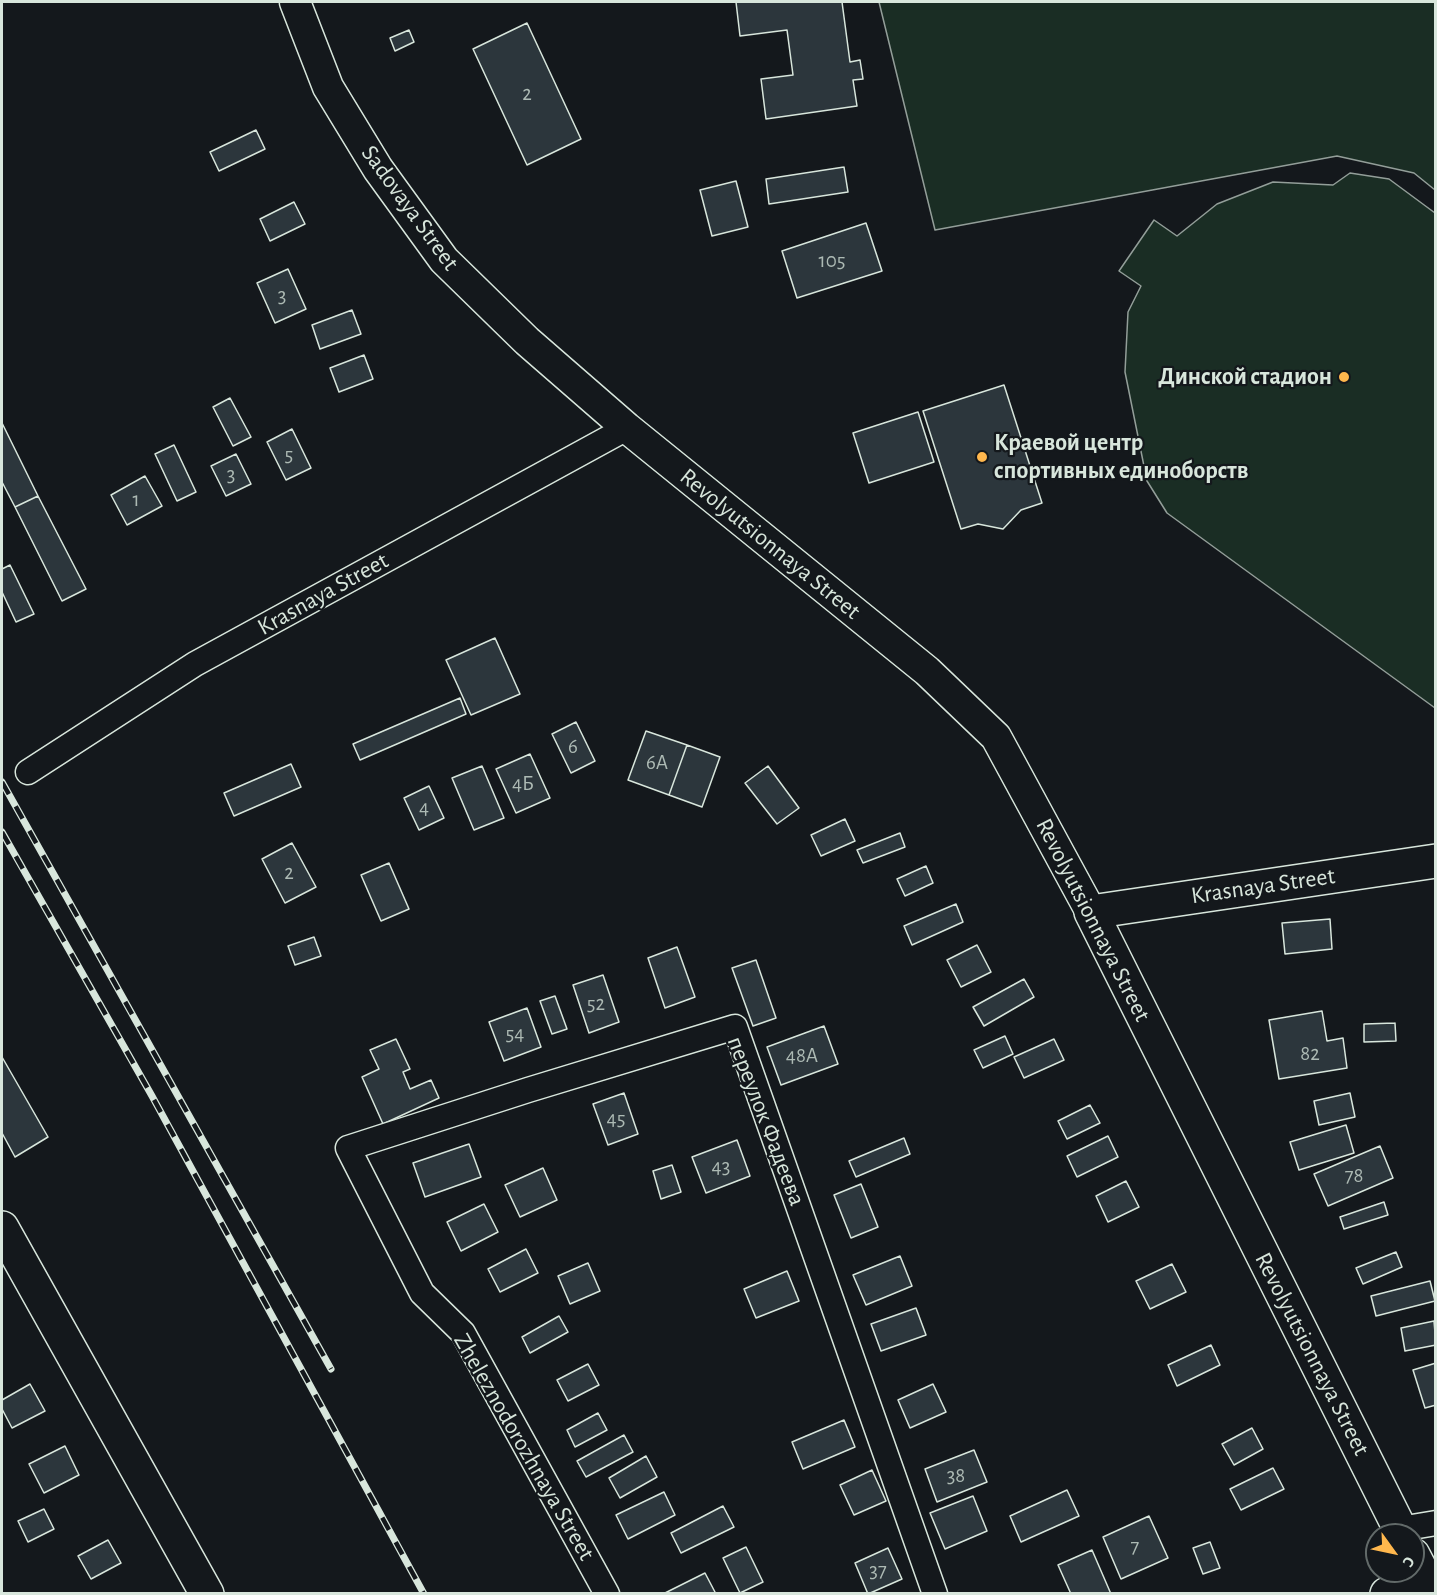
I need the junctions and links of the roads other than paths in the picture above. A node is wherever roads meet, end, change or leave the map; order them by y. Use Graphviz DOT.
graph roads {
  1 [pos="295,2"];
  2 [pos="627,428"];
  3 [pos="28,772"];
  4 [pos="1436,861"];
  5 [pos="1091,912"];
  6 [pos="348,1148"];
  7 [pos="2,1228"];
  8 [pos="1397,1523"];
  9 [pos="1436,1523"];
  10 [pos="1425,1541"];
  11 [pos="207,1593"];
  12 [pos="607,1593"];
  13 [pos="935,1593"];
  1 -- 2 [label="street, Sadovaya Street"];
  2 -- 3 [label="street, Krasnaya Street"];
  2 -- 5 [label="street, Revolyutsionnaya Street"];
  4 -- 5 [label="main road, Krasnaya Street"];
  5 -- 8 [label="main road, Revolyutsionnaya Street"];
  6 -- 12 [label="street, Zheleznodorozhnaya Street"];
  6 -- 13 [label="street, переулок Фадеева"];
  7 -- 11 [label="main road"];
  9 -- 10 [label="street"];
}
